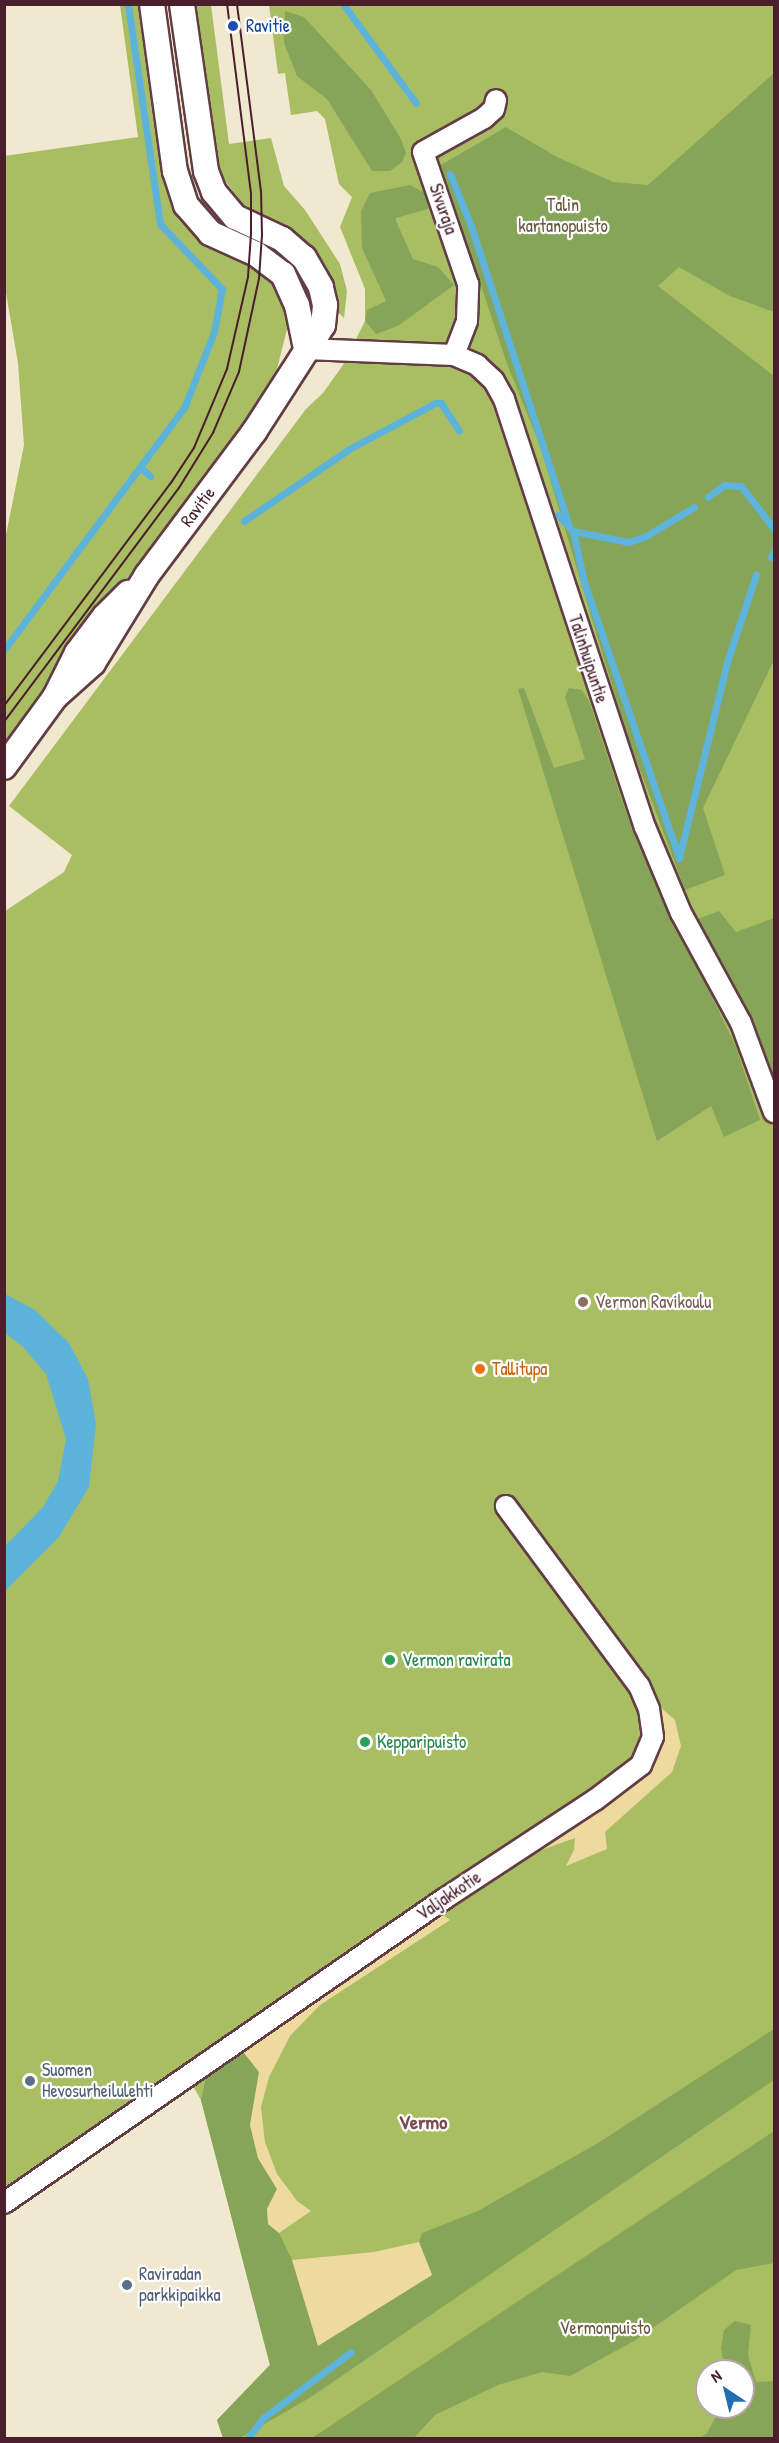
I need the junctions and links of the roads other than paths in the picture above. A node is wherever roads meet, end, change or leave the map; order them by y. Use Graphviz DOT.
graph roads {
  1 [pos="152,4"];
  2 [pos="182,4"];
  3 [pos="496,100"];
  4 [pos="306,349"];
  5 [pos="454,355"];
  6 [pos="4,767"];
  7 [pos="774,1112"];
  8 [pos="506,1506"];
  9 [pos="4,2203"];
  1 -- 4 [label="street"];
  2 -- 4 [label="street, Ravitie"];
  3 -- 5 [label="street, Sivuraja"];
  4 -- 5 [label="street, Talinhuipuntie"];
  4 -- 6 [label="street, Ravitie"];
  5 -- 7 [label="street, Talinhuipuntie"];
  8 -- 9 [label="street, Valjakkotie"];
}
